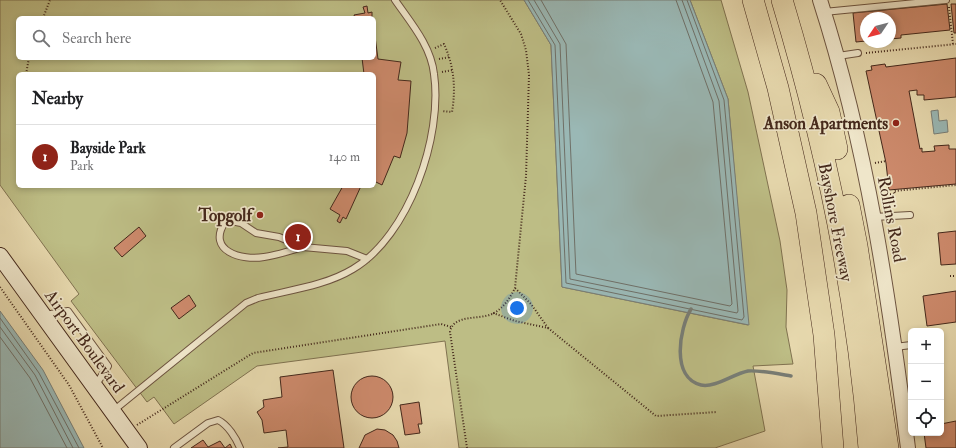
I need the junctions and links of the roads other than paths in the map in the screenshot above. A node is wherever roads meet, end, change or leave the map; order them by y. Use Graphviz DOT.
graph roads {
  1 [pos="395,0"];
  2 [pos="753,0"];
  3 [pos="782,0"];
  4 [pos="947,0"];
  5 [pos="822,6"];
  6 [pos="793,36"];
  7 [pos="858,53"];
  8 [pos="838,56"];
  9 [pos="910,215"];
  10 [pos="874,217"];
  11 [pos="303,247"];
  12 [pos="0,256"];
  13 [pos="368,259"];
  14 [pos="43,315"];
  15 [pos="908,345"];
  16 [pos="895,347"];
  17 [pos="94,388"];
  18 [pos="112,412"];
  19 [pos="832,444"];
  20 [pos="139,448"];
  21 [pos="174,448"];
  22 [pos="240,448"];
  23 [pos="869,448"];
  24 [pos="888,448"];
  25 [pos="908,448"];
  1 -- 13 [label="lane"];
  2 -- 19 [label="highway, Bayshore Freeway"];
  3 -- 6 [label="highway, Bayshore Freeway"];
  4 -- 5 [label="lane"];
  5 -- 8 [label="street, Rollins Road"];
  6 -- 23 [label="highway, Bayshore Freeway"];
  6 -- 24 [label="highway"];
  7 -- 8 [label="lane"];
  8 -- 10 [label="street, Rollins Road"];
  9 -- 10 [label="lane"];
  10 -- 16 [label="street, Rollins Road"];
  11 -- 11 [label="lane"];
  11 -- 13 [label="lane"];
  12 -- 14 [label="main road, Airport Boulevard"];
  13 -- 18 [label="lane"];
  14 -- 17 [label="main road, Airport Boulevard"];
  14 -- 17 [label="lane"];
  15 -- 16 [label="lane"];
  16 -- 25 [label="street, Rollins Road"];
  17 -- 18 [label="main road, Airport Boulevard"];
  18 -- 20 [label="main road, Airport Boulevard"];
  21 -- 22 [label="lane"];
}
